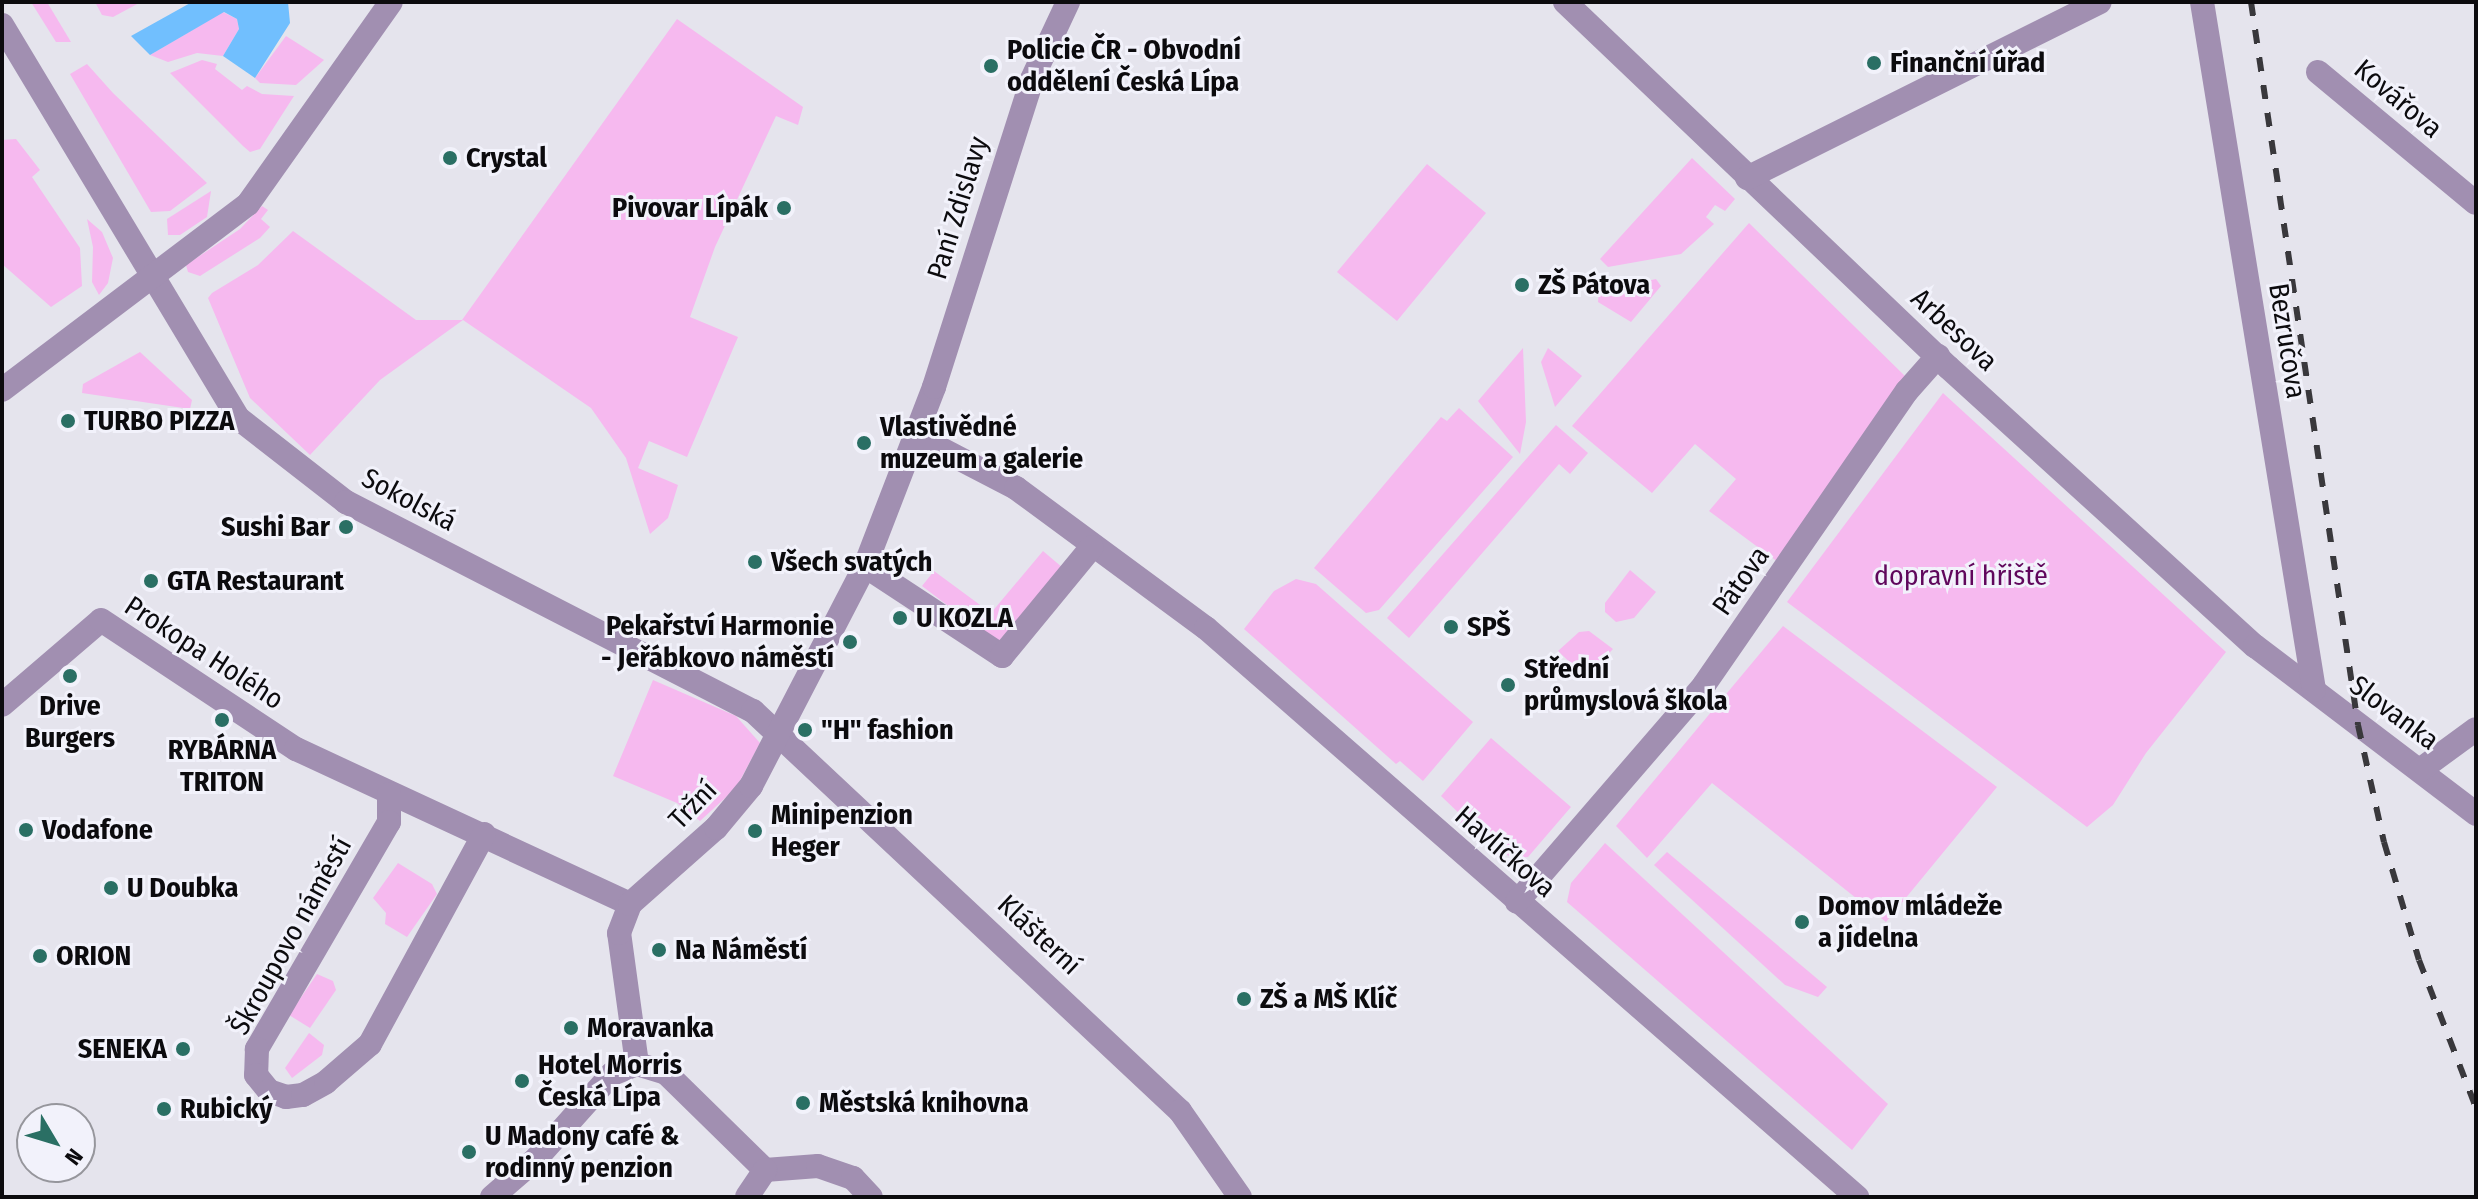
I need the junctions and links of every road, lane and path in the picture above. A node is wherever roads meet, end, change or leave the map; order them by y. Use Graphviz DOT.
graph roads {
  1 [pos="391,2"];
  2 [pos="1068,2"];
  3 [pos="1565,2"];
  4 [pos="2100,2"];
  5 [pos="2202,2"];
  6 [pos="2,25"];
  7 [pos="2318,72"];
  8 [pos="1747,178"];
  9 [pos="2476,203"];
  10 [pos="151,277"];
  11 [pos="1938,356"];
  12 [pos="2,390"];
  13 [pos="916,436"];
  14 [pos="1101,554"];
  15 [pos="865,566"];
  16 [pos="2314,690"];
  17 [pos="2,705"];
  18 [pos="2476,729"];
  19 [pos="779,732"];
  20 [pos="2420,770"];
  21 [pos="389,794"];
  22 [pos="2476,814"];
  23 [pos="484,834"];
  24 [pos="1517,902"];
  25 [pos="630,904"];
  26 [pos="637,1064"];
  27 [pos="765,1170"];
  28 [pos="492,1197"];
  29 [pos="747,1197"];
  30 [pos="871,1197"];
  31 [pos="1240,1197"];
  32 [pos="1857,1197"];
  1 -- 10 [label="street"];
  2 -- 13 [label="street, Paní Zdislavy"];
  3 -- 8 [label="street, Arbesova"];
  4 -- 8 [label="street"];
  5 -- 16 [label="street, Bezručova"];
  6 -- 10 [label="street, Sokolská"];
  7 -- 9 [label="street, Kovářova"];
  8 -- 11 [label="street, Arbesova"];
  10 -- 12 [label="street"];
  10 -- 19 [label="street, Sokolská"];
  11 -- 16 [label="street, Arbesova"];
  11 -- 24 [label="street, Pátova"];
  13 -- 14 [label="street, Havlíčkova"];
  13 -- 15 [label="street, Paní Zdislavy"];
  14 -- 15 [label="street"];
  14 -- 24 [label="street, Havlíčkova"];
  15 -- 19 [label="street, Tržní"];
  16 -- 20 [label="street, Slovanka"];
  17 -- 21 [label="street, Prokopa Holého"];
  18 -- 20 [label="street"];
  19 -- 25 [label="street, Tržní"];
  19 -- 31 [label="street, Klášterní"];
  20 -- 22 [label="street, Slovanka"];
  21 -- 23 [label="street"];
  21 -- 23 [label="street, Škroupovo náměstí"];
  23 -- 25 [label="street"];
  24 -- 32 [label="street, Havlíčkova"];
  25 -- 26 [label="street"];
  26 -- 27 [label="street"];
  26 -- 28 [label="street"];
  27 -- 29 [label="street"];
  27 -- 30 [label="street"];
}
